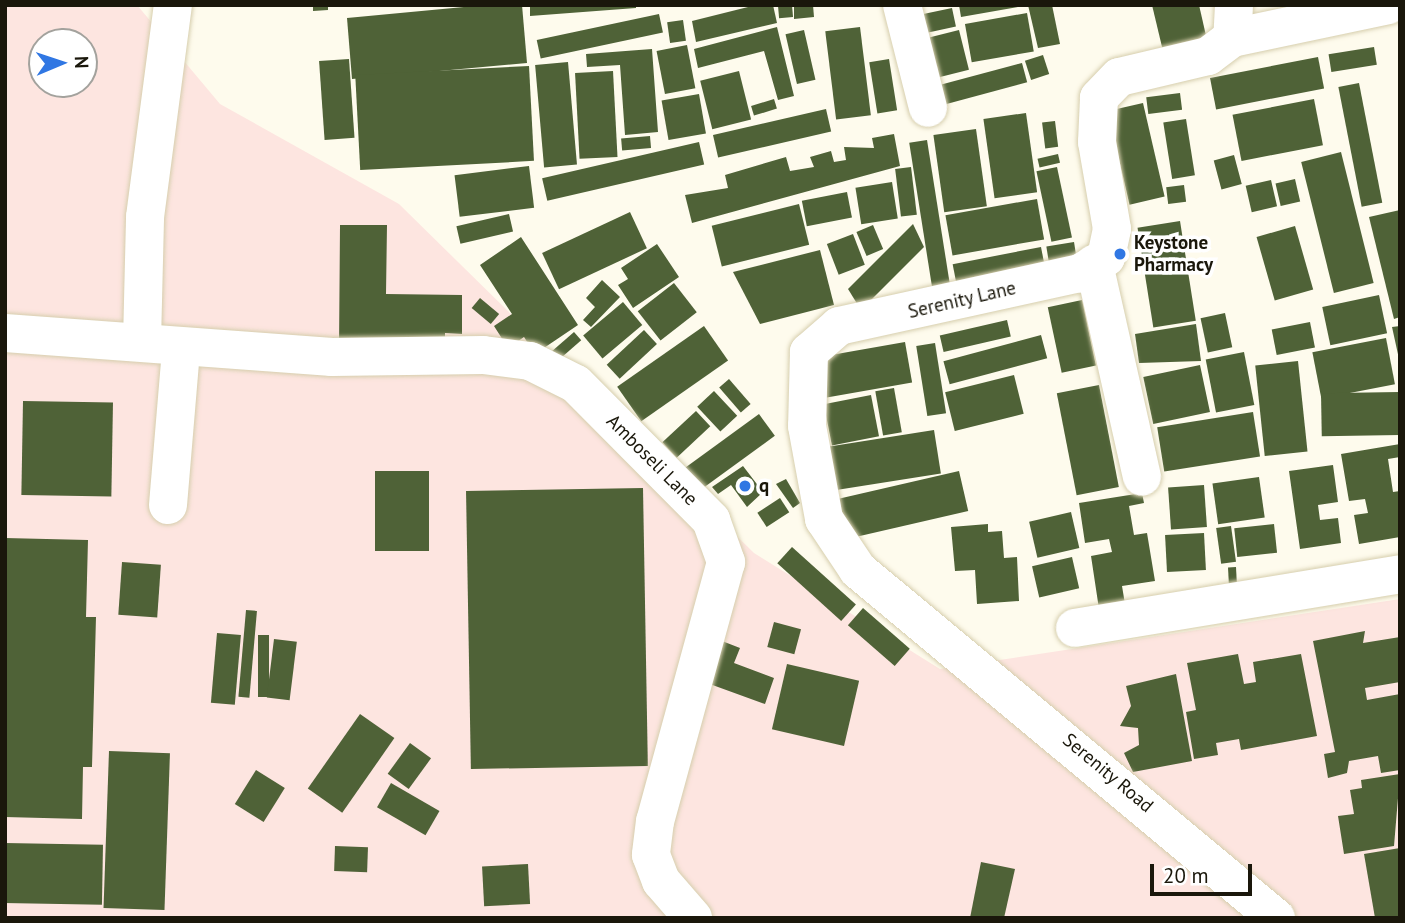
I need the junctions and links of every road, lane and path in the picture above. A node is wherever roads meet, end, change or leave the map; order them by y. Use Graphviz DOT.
graph roads {
  1 [pos="173,5"];
  2 [pos="902,5"];
  3 [pos="1389,5"];
  4 [pos="1233,22"];
  5 [pos="928,108"];
  6 [pos="1094,264"];
  7 [pos="5,333"];
  8 [pos="142,342"];
  9 [pos="181,349"];
  10 [pos="1142,477"];
  11 [pos="169,505"];
  12 [pos="1400,574"];
  13 [pos="1075,628"];
  14 [pos="937,630"];
  15 [pos="693,918"];
  16 [pos="1276,918"];
  1 -- 8 [label="street"];
  2 -- 5 [label="street"];
  3 -- 4 [label="street"];
  4 -- 6 [label="street"];
  6 -- 10 [label="street"];
  6 -- 14 [label="street, Serenity Lane"];
  7 -- 8 [label="street, Amboseli Lane"];
  8 -- 9 [label="street, Amboseli Lane"];
  9 -- 11 [label="street"];
  9 -- 15 [label="street, Amboseli Lane"];
  12 -- 13 [label="street"];
  14 -- 16 [label="street, Serenity Road"];
}
